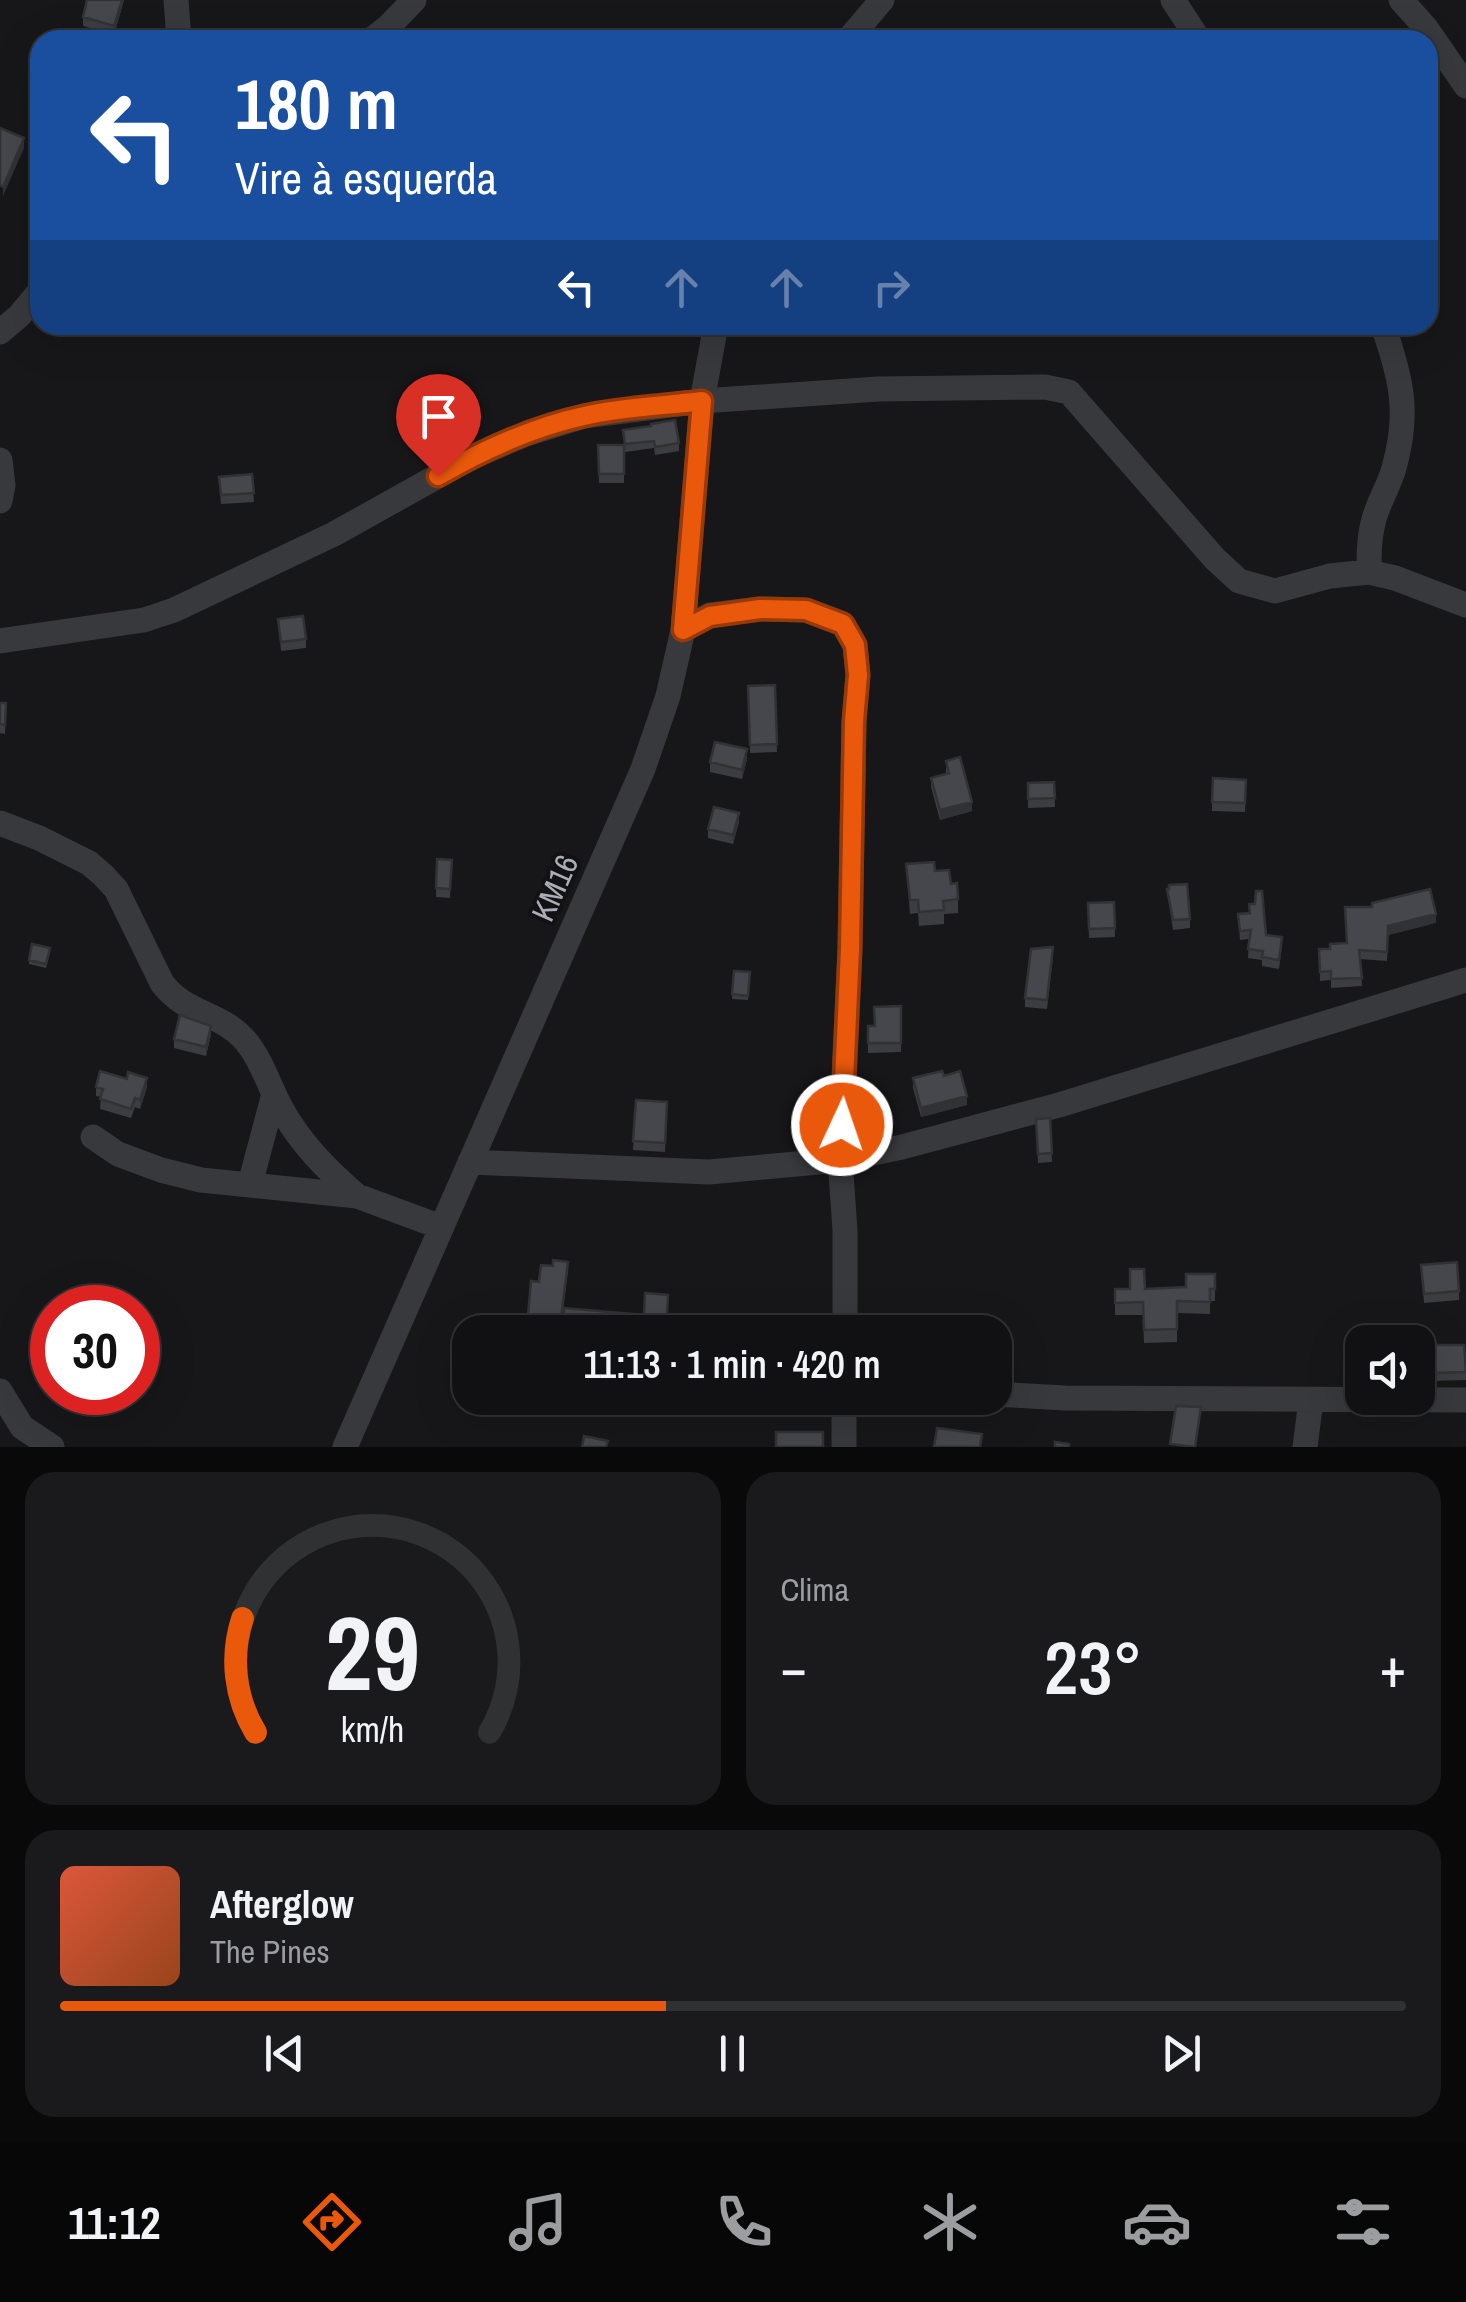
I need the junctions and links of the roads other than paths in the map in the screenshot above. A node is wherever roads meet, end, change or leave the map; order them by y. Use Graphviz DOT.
graph roads {
  1 [pos="176,0"];
  2 [pos="414,0"];
  3 [pos="882,0"];
  4 [pos="1173,0"];
  5 [pos="1401,0"];
  6 [pos="179,30"];
  7 [pos="385,30"];
  8 [pos="856,30"];
  9 [pos="1192,30"];
  10 [pos="1427,30"];
  11 [pos="1438,45"];
  12 [pos="1466,86"];
  13 [pos="30,303"];
  14 [pos="0,332"];
  15 [pos="714,335"];
  16 [pos="1386,335"];
  17 [pos="702,401"];
  18 [pos="0,460"];
  19 [pos="0,501"];
  20 [pos="1369,572"];
  21 [pos="1466,606"];
  22 [pos="683,630"];
  23 [pos="0,641"];
  24 [pos="0,823"];
  25 [pos="1466,980"];
  26 [pos="274,1094"];
  27 [pos="93,1137"];
  28 [pos="840,1160"];
  29 [pos="470,1162"];
  30 [pos="250,1184"];
  31 [pos="357,1196"];
  32 [pos="441,1228"];
  33 [pos="845,1315"];
  34 [pos="0,1391"];
  35 [pos="1012,1395"];
  36 [pos="1311,1400"];
  37 [pos="1466,1400"];
  38 [pos="844,1415"];
  39 [pos="11,1423"];
  40 [pos="52,1447"];
  41 [pos="345,1447"];
  42 [pos="844,1447"];
  43 [pos="1305,1447"];
  1 -- 6 [label="street"];
  2 -- 7 [label="street"];
  3 -- 8 [label="street"];
  4 -- 9 [label="street"];
  5 -- 10 [label="street"];
  11 -- 12 [label="street"];
  13 -- 14 [label="street"];
  15 -- 17 [label="street, KM16"];
  16 -- 20 [label="street"];
  17 -- 20 [label="street"];
  17 -- 22 [label="street, KM16"];
  17 -- 23 [label="street"];
  18 -- 19 [label="street"];
  20 -- 21 [label="street"];
  22 -- 28 [label="street"];
  22 -- 29 [label="street, KM16"];
  24 -- 26 [label="street"];
  25 -- 28 [label="street"];
  26 -- 30 [label="street"];
  26 -- 31 [label="street"];
  27 -- 30 [label="street"];
  28 -- 29 [label="street"];
  28 -- 33 [label="street"];
  29 -- 32 [label="street, KM16"];
  30 -- 31 [label="street"];
  31 -- 32 [label="street"];
  32 -- 41 [label="street, KM16"];
  34 -- 39 [label="street"];
  35 -- 36 [label="street"];
  36 -- 37 [label="street"];
  36 -- 43 [label="street"];
  38 -- 42 [label="street"];
  39 -- 40 [label="street"];
}
